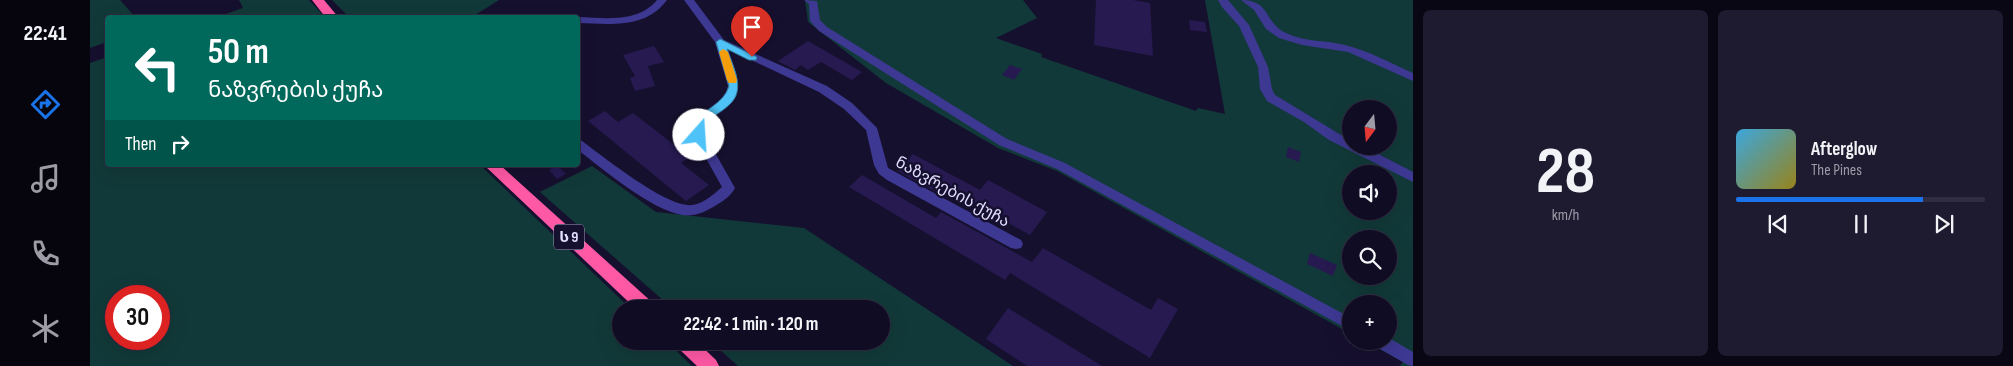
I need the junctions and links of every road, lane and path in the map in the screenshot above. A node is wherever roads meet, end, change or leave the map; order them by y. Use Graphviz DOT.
graph roads {
  1 [pos="318,0"];
  2 [pos="662,0"];
  3 [pos="689,0"];
  4 [pos="809,0"];
  5 [pos="1224,0"];
  6 [pos="1246,0"];
  7 [pos="330,15"];
  8 [pos="580,20"];
  9 [pos="720,42"];
  10 [pos="1413,77"];
  11 [pos="1342,141"];
  12 [pos="580,146"];
  13 [pos="1370,155"];
  14 [pos="493,167"];
  15 [pos="1413,177"];
  16 [pos="1016,244"];
  17 [pos="638,300"];
  18 [pos="1342,320"];
  19 [pos="693,350"];
  20 [pos="1396,350"];
  21 [pos="1413,360"];
  22 [pos="710,366"];
  1 -- 7 [label="highway"];
  2 -- 8 [label="street"];
  3 -- 9 [label="street, ნაზვრების ქუჩა"];
  4 -- 18 [label="street"];
  5 -- 11 [label="street"];
  6 -- 10 [label="street"];
  9 -- 12 [label="street, ნაზვრების ქუჩა"];
  9 -- 16 [label="street, ნაზვრების ქუჩა"];
  13 -- 15 [label="street"];
  14 -- 17 [label="highway, ს 9"];
  19 -- 22 [label="highway"];
  20 -- 21 [label="street"];
}
